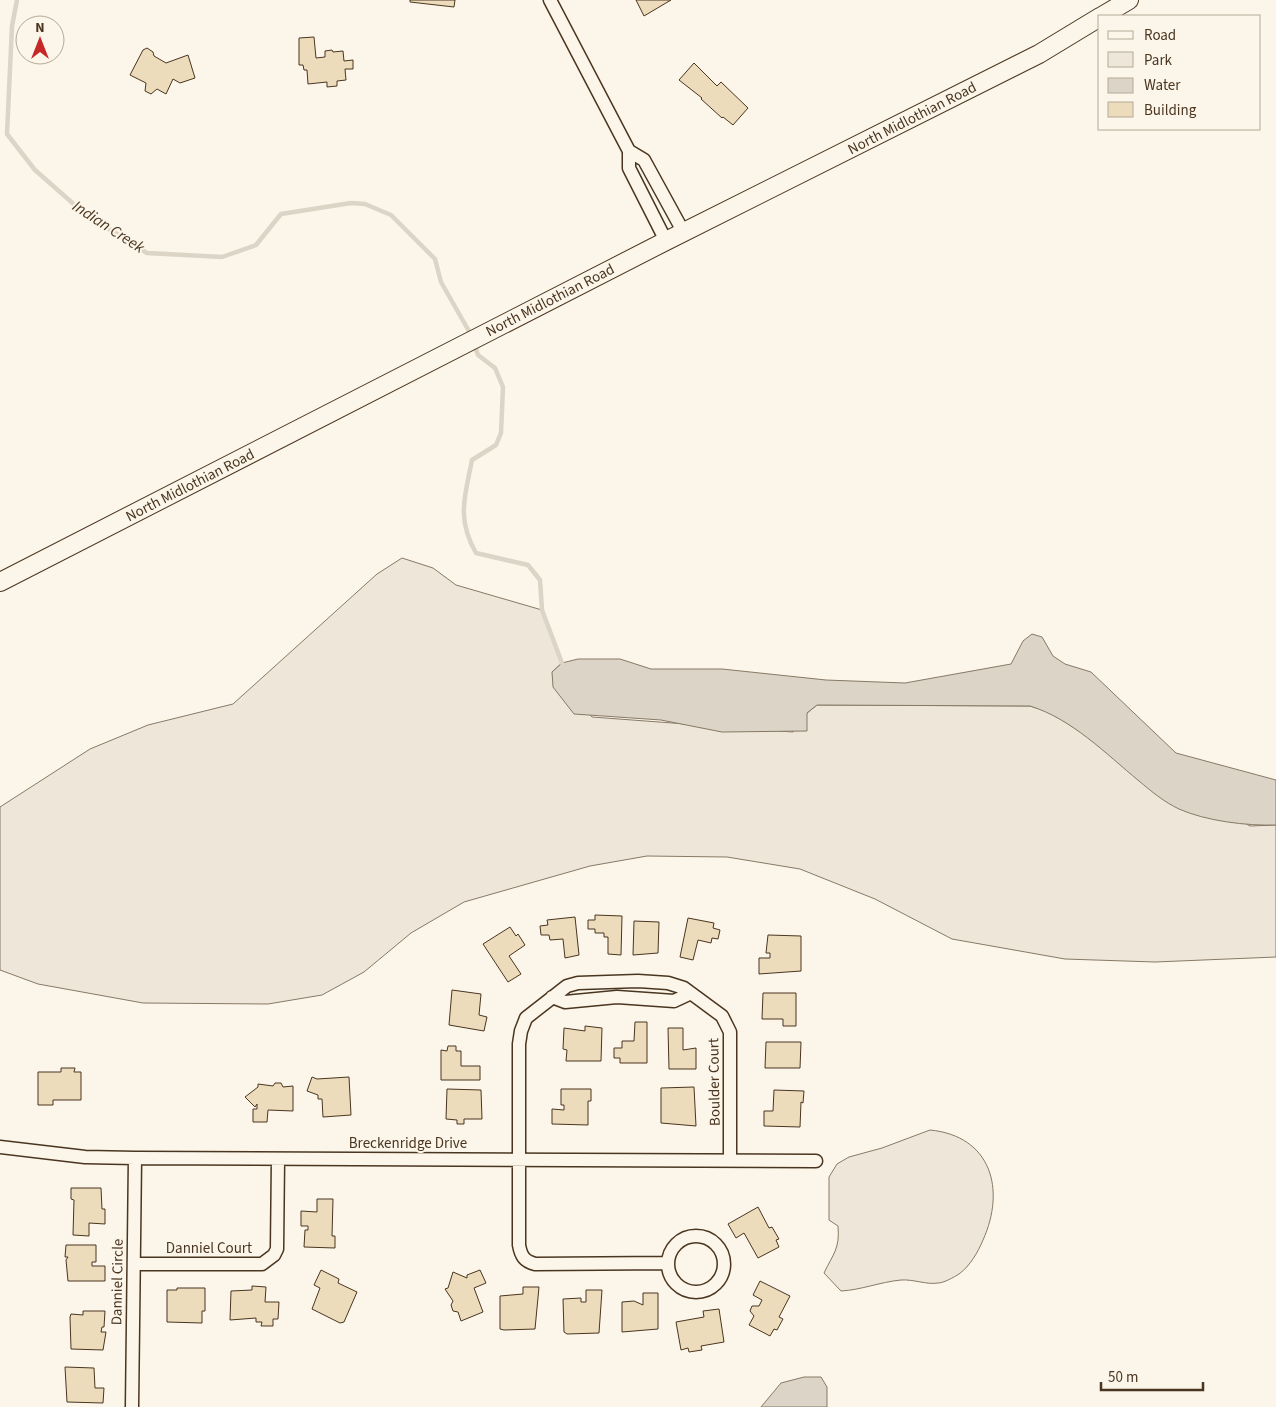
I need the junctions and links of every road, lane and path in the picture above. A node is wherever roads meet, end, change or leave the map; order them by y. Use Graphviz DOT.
graph roads {
  1 [pos="550,0"];
  2 [pos="1129,0"];
  3 [pos="1104,15"];
  4 [pos="1098,19"];
  5 [pos="629,151"];
  6 [pos="684,233"];
  7 [pos="666,241"];
  8 [pos="0,582"];
  9 [pos="689,994"];
  10 [pos="552,997"];
  11 [pos="0,1147"];
  12 [pos="135,1158"];
  13 [pos="278,1159"];
  14 [pos="519,1160"];
  15 [pos="730,1160"];
  16 [pos="816,1161"];
  17 [pos="668,1263"];
  18 [pos="134,1264"];
  19 [pos="132,1407"];
  1 -- 5 [label="street"];
  2 -- 3 [label="main road, North Midlothian Road"];
  4 -- 6 [label="main road, North Midlothian Road"];
  5 -- 6 [label="street"];
  5 -- 7 [label="street"];
  6 -- 7 [label="main road, North Midlothian Road"];
  7 -- 8 [label="main road, North Midlothian Road"];
  9 -- 10 [label="street"];
  9 -- 10 [label="street, Boulder Court"];
  9 -- 15 [label="street, Boulder Court"];
  10 -- 14 [label="street, Boulder Court"];
  11 -- 12 [label="street, Breckenridge Drive"];
  12 -- 13 [label="street, Breckenridge Drive"];
  12 -- 18 [label="street, Danniel Circle"];
  13 -- 14 [label="street, Breckenridge Drive"];
  13 -- 18 [label="street, Danniel Court"];
  14 -- 15 [label="street, Breckenridge Drive"];
  14 -- 17 [label="street, Boulder Court"];
  15 -- 16 [label="street, Breckenridge Drive"];
  17 -- 17 [label="street"];
  18 -- 19 [label="street, Danniel Circle"];
}
